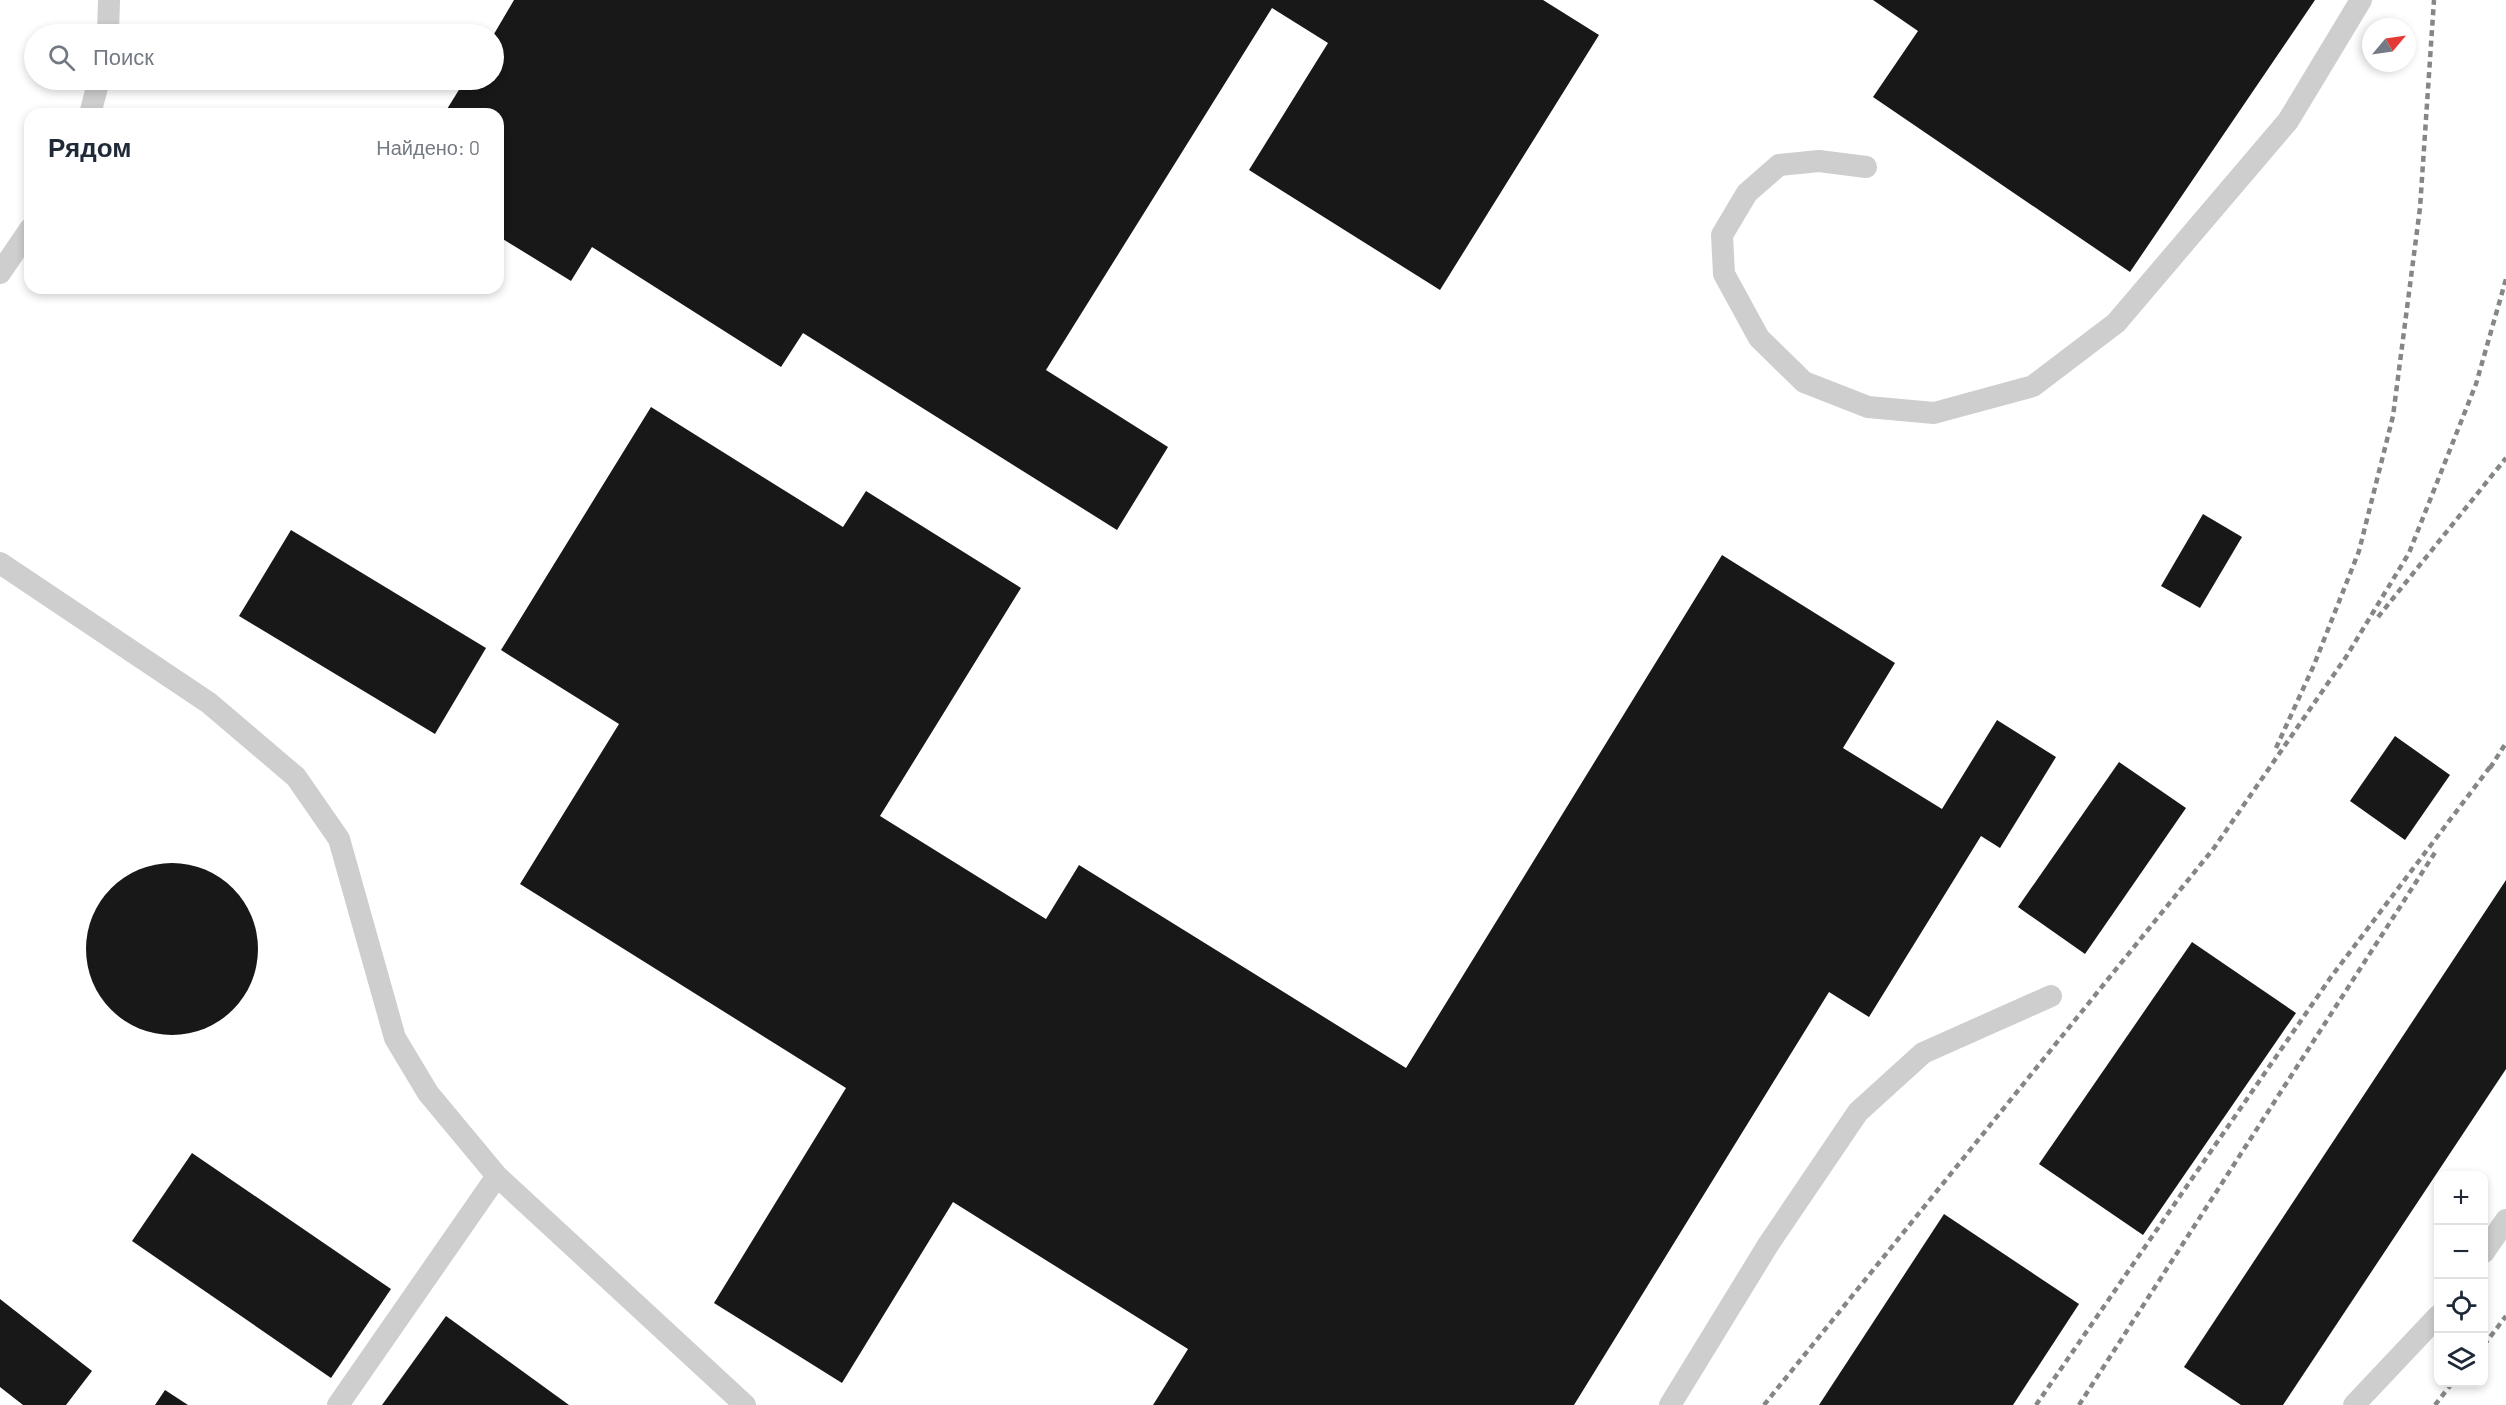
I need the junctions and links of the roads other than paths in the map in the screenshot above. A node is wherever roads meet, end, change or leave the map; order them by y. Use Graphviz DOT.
graph roads {
  1 [pos="109,0"];
  2 [pos="2361,0"];
  3 [pos="108,24"];
  4 [pos="96,90"];
  5 [pos="92,108"];
  6 [pos="1866,167"];
  7 [pos="24,238"];
  8 [pos="0,273"];
  9 [pos="0,563"];
  10 [pos="2051,996"];
  11 [pos="497,1176"];
  12 [pos="2506,1220"];
  13 [pos="2488,1246"];
  14 [pos="2434,1321"];
  15 [pos="338,1405"];
  16 [pos="745,1405"];
  17 [pos="1670,1405"];
  18 [pos="2354,1405"];
  1 -- 3 [label="lane"];
  2 -- 6 [label="lane"];
  4 -- 5 [label="lane"];
  7 -- 8 [label="lane"];
  9 -- 11 [label="lane"];
  10 -- 17 [label="lane"];
  11 -- 15 [label="lane"];
  11 -- 16 [label="lane"];
  12 -- 13 [label="lane"];
  14 -- 18 [label="lane"];
}
